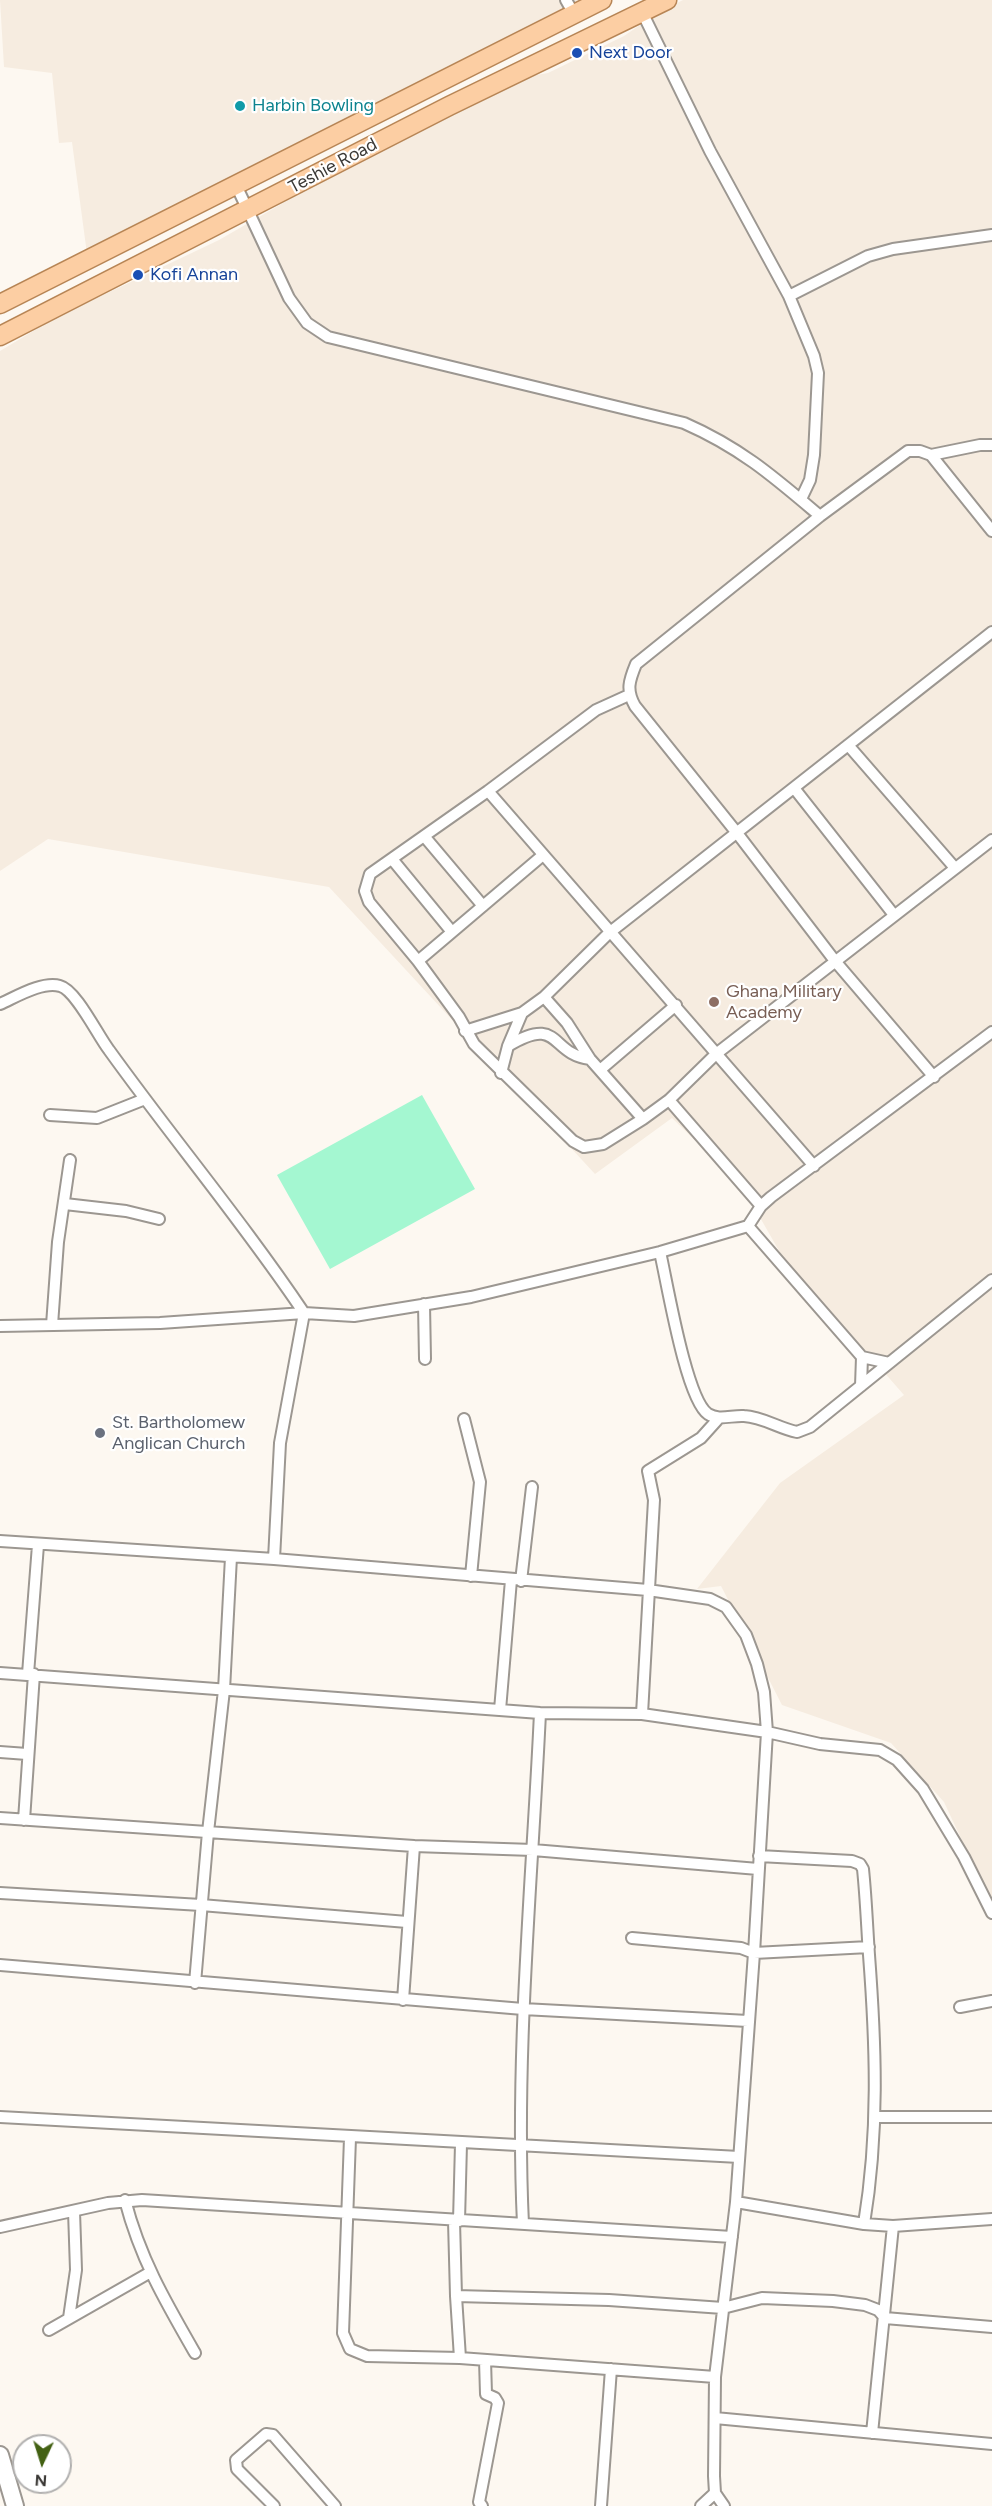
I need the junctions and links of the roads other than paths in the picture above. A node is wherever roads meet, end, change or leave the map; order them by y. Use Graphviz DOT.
graph roads {
  1 [pos="602,0"];
  2 [pos="667,0"];
  3 [pos="570,7"];
  4 [pos="642,12"];
  5 [pos="236,185"];
  6 [pos="246,211"];
  7 [pos="992,236"];
  8 [pos="789,296"];
  9 [pos="0,304"];
  10 [pos="0,336"];
  11 [pos="992,446"];
  12 [pos="931,455"];
  13 [pos="801,499"];
  14 [pos="820,516"];
  15 [pos="992,531"];
  16 [pos="992,632"];
  17 [pos="629,695"];
  18 [pos="848,746"];
  19 [pos="794,788"];
  20 [pos="488,791"];
  21 [pos="737,833"];
  22 [pos="424,836"];
  23 [pos="992,840"];
  24 [pos="543,855"];
  25 [pos="392,859"];
  26 [pos="955,868"];
  27 [pos="483,906"];
  28 [pos="894,915"];
  29 [pos="452,932"];
  30 [pos="609,933"];
  31 [pos="418,961"];
  32 [pos="835,961"];
  33 [pos="544,997"];
  34 [pos="0,1005"];
  35 [pos="676,1005"];
  36 [pos="522,1013"];
  37 [pos="465,1031"];
  38 [pos="992,1032"];
  39 [pos="508,1046"];
  40 [pos="716,1054"];
  41 [pos="590,1059"];
  42 [pos="600,1070"];
  43 [pos="501,1073"];
  44 [pos="934,1077"];
  45 [pos="146,1099"];
  46 [pos="669,1100"];
  47 [pos="50,1115"];
  48 [pos="643,1119"];
  49 [pos="70,1160"];
  50 [pos="814,1167"];
  51 [pos="65,1204"];
  52 [pos="761,1206"];
  53 [pos="159,1220"];
  54 [pos="748,1226"];
  55 [pos="660,1252"];
  56 [pos="992,1280"];
  57 [pos="424,1304"];
  58 [pos="304,1313"];
  59 [pos="52,1325"];
  60 [pos="0,1326"];
  61 [pos="862,1357"];
  62 [pos="425,1359"];
  63 [pos="889,1363"];
  64 [pos="861,1386"];
  65 [pos="719,1418"];
  66 [pos="464,1419"];
  67 [pos="532,1487"];
  68 [pos="0,1541"];
  69 [pos="38,1545"];
  70 [pos="231,1557"];
  71 [pos="274,1559"];
  72 [pos="471,1576"];
  73 [pos="516,1580"];
  74 [pos="648,1590"];
  75 [pos="0,1673"];
  76 [pos="31,1674"];
  77 [pos="224,1690"];
  78 [pos="500,1710"];
  79 [pos="540,1713"];
  80 [pos="642,1714"];
  81 [pos="767,1732"];
  82 [pos="0,1752"];
  83 [pos="27,1754"];
  84 [pos="0,1818"];
  85 [pos="24,1820"];
  86 [pos="208,1832"];
  87 [pos="414,1846"];
  88 [pos="533,1850"];
  89 [pos="759,1856"];
  90 [pos="758,1869"];
  91 [pos="0,1893"];
  92 [pos="201,1905"];
  93 [pos="992,1913"];
  94 [pos="407,1923"];
  95 [pos="632,1938"];
  96 [pos="868,1947"];
  97 [pos="754,1953"];
  98 [pos="0,1965"];
  99 [pos="195,1983"];
  100 [pos="403,2000"];
  101 [pos="992,2001"];
  102 [pos="960,2007"];
  103 [pos="524,2009"];
  104 [pos="748,2021"];
  105 [pos="992,2116"];
  106 [pos="0,2117"];
  107 [pos="876,2117"];
  108 [pos="350,2138"];
  109 [pos="461,2144"];
  110 [pos="519,2147"];
  111 [pos="739,2157"];
  112 [pos="125,2200"];
  113 [pos="735,2202"];
  114 [pos="74,2211"];
  115 [pos="348,2213"];
  116 [pos="992,2219"];
  117 [pos="457,2221"];
  118 [pos="523,2224"];
  119 [pos="864,2224"];
  120 [pos="893,2226"];
  121 [pos="0,2228"];
  122 [pos="732,2237"];
  123 [pos="150,2273"];
  124 [pos="456,2296"];
  125 [pos="723,2308"];
  126 [pos="69,2318"];
  127 [pos="885,2318"];
  128 [pos="992,2326"];
  129 [pos="49,2330"];
  130 [pos="195,2353"];
  131 [pos="460,2358"];
  132 [pos="485,2360"];
  133 [pos="611,2369"];
  134 [pos="715,2377"];
  135 [pos="714,2418"];
  136 [pos="872,2433"];
  137 [pos="992,2444"];
  138 [pos="0,2455"];
  139 [pos="715,2493"];
  140 [pos="15,2506"];
  141 [pos="274,2506"];
  142 [pos="335,2506"];
  143 [pos="482,2506"];
  144 [pos="601,2506"];
  145 [pos="701,2506"];
  146 [pos="724,2506"];
  1 -- 3 [label="main road, Teshie Road"];
  2 -- 4 [label="main road, Teshie Road"];
  3 -- 5 [label="main road, Teshie Road"];
  4 -- 6 [label="main road, Teshie Road"];
  4 -- 8 [label="street"];
  5 -- 6 [label="street"];
  5 -- 9 [label="main road, Teshie Road"];
  6 -- 10 [label="main road, Teshie Road"];
  6 -- 13 [label="street"];
  7 -- 8 [label="street"];
  8 -- 13 [label="street"];
  11 -- 12 [label="street"];
  12 -- 14 [label="street"];
  12 -- 15 [label="street"];
  13 -- 14 [label="street"];
  14 -- 17 [label="street"];
  16 -- 18 [label="street"];
  17 -- 20 [label="street"];
  17 -- 21 [label="street"];
  18 -- 19 [label="street"];
  18 -- 26 [label="street"];
  19 -- 21 [label="street"];
  19 -- 28 [label="street"];
  20 -- 22 [label="street"];
  20 -- 24 [label="street"];
  21 -- 30 [label="street"];
  21 -- 32 [label="street"];
  22 -- 25 [label="street"];
  22 -- 27 [label="street"];
  23 -- 26 [label="street"];
  24 -- 27 [label="street"];
  24 -- 30 [label="street"];
  25 -- 29 [label="street"];
  25 -- 31 [label="street"];
  26 -- 28 [label="street"];
  27 -- 29 [label="street"];
  28 -- 32 [label="street"];
  29 -- 31 [label="street"];
  30 -- 33 [label="street"];
  30 -- 35 [label="street"];
  31 -- 37 [label="street"];
  32 -- 40 [label="street"];
  32 -- 44 [label="street"];
  33 -- 36 [label="street"];
  33 -- 41 [label="street"];
  34 -- 45 [label="street"];
  35 -- 40 [label="street"];
  35 -- 42 [label="street"];
  36 -- 37 [label="street"];
  36 -- 39 [label="street"];
  37 -- 43 [label="street"];
  38 -- 44 [label="street"];
  39 -- 41 [label="street"];
  39 -- 43 [label="street"];
  40 -- 46 [label="street"];
  40 -- 50 [label="street"];
  41 -- 42 [label="street"];
  42 -- 48 [label="street"];
  43 -- 48 [label="street"];
  44 -- 50 [label="street"];
  45 -- 47 [label="street"];
  45 -- 58 [label="street"];
  46 -- 48 [label="street"];
  46 -- 52 [label="street"];
  49 -- 51 [label="street"];
  50 -- 52 [label="street"];
  51 -- 53 [label="street"];
  51 -- 59 [label="street"];
  52 -- 54 [label="street"];
  54 -- 55 [label="street"];
  54 -- 61 [label="street"];
  55 -- 57 [label="street"];
  55 -- 65 [label="street"];
  56 -- 63 [label="street"];
  57 -- 58 [label="street"];
  57 -- 62 [label="street"];
  58 -- 59 [label="street"];
  58 -- 71 [label="street"];
  59 -- 60 [label="street"];
  61 -- 63 [label="street"];
  61 -- 64 [label="street"];
  63 -- 64 [label="street"];
  64 -- 65 [label="street"];
  65 -- 74 [label="street"];
  66 -- 72 [label="street"];
  67 -- 73 [label="street"];
  68 -- 69 [label="street"];
  69 -- 70 [label="street"];
  69 -- 76 [label="street"];
  70 -- 71 [label="street"];
  70 -- 77 [label="street"];
  71 -- 72 [label="street"];
  72 -- 73 [label="street"];
  73 -- 74 [label="street"];
  73 -- 78 [label="street"];
  74 -- 80 [label="street"];
  74 -- 81 [label="street"];
  75 -- 76 [label="street"];
  76 -- 77 [label="street"];
  76 -- 83 [label="street"];
  77 -- 78 [label="street"];
  77 -- 86 [label="street"];
  78 -- 79 [label="street"];
  79 -- 80 [label="street"];
  79 -- 88 [label="street"];
  80 -- 81 [label="street"];
  81 -- 89 [label="street"];
  81 -- 93 [label="street"];
  82 -- 83 [label="street"];
  83 -- 85 [label="street"];
  84 -- 85 [label="street"];
  85 -- 86 [label="street"];
  86 -- 87 [label="street"];
  86 -- 92 [label="street"];
  87 -- 88 [label="street"];
  87 -- 94 [label="street"];
  88 -- 90 [label="street"];
  88 -- 103 [label="street"];
  89 -- 90 [label="street"];
  89 -- 96 [label="street"];
  90 -- 97 [label="street"];
  91 -- 92 [label="street"];
  92 -- 94 [label="street"];
  92 -- 99 [label="street"];
  94 -- 100 [label="street"];
  95 -- 97 [label="street"];
  96 -- 97 [label="street"];
  96 -- 107 [label="street"];
  97 -- 104 [label="street"];
  98 -- 99 [label="street"];
  99 -- 100 [label="street"];
  100 -- 103 [label="street"];
  101 -- 102 [label="street"];
  103 -- 104 [label="street"];
  103 -- 110 [label="street"];
  104 -- 111 [label="street"];
  105 -- 107 [label="street"];
  106 -- 108 [label="street"];
  107 -- 119 [label="street"];
  108 -- 109 [label="street"];
  108 -- 115 [label="street"];
  109 -- 110 [label="street"];
  109 -- 117 [label="street"];
  110 -- 111 [label="street"];
  110 -- 118 [label="street"];
  111 -- 113 [label="street"];
  112 -- 114 [label="street"];
  112 -- 115 [label="street"];
  112 -- 123 [label="street"];
  113 -- 119 [label="street"];
  113 -- 122 [label="street"];
  114 -- 121 [label="street"];
  114 -- 126 [label="street"];
  115 -- 117 [label="street"];
  115 -- 131 [label="street"];
  116 -- 120 [label="street"];
  117 -- 118 [label="street"];
  117 -- 124 [label="street"];
  118 -- 122 [label="street"];
  119 -- 120 [label="street"];
  120 -- 127 [label="street"];
  122 -- 125 [label="street"];
  123 -- 126 [label="street"];
  123 -- 130 [label="street"];
  124 -- 125 [label="street"];
  124 -- 131 [label="street"];
  125 -- 127 [label="street"];
  125 -- 134 [label="street"];
  126 -- 129 [label="street"];
  127 -- 128 [label="street"];
  127 -- 136 [label="street"];
  131 -- 132 [label="street"];
  132 -- 133 [label="street"];
  132 -- 143 [label="street"];
  133 -- 134 [label="street"];
  133 -- 144 [label="street"];
  134 -- 135 [label="street"];
  135 -- 136 [label="street"];
  135 -- 139 [label="street"];
  136 -- 137 [label="street"];
  138 -- 140 [label="main road"];
  139 -- 145 [label="street"];
  139 -- 146 [label="street"];
  141 -- 142 [label="street"];
}
